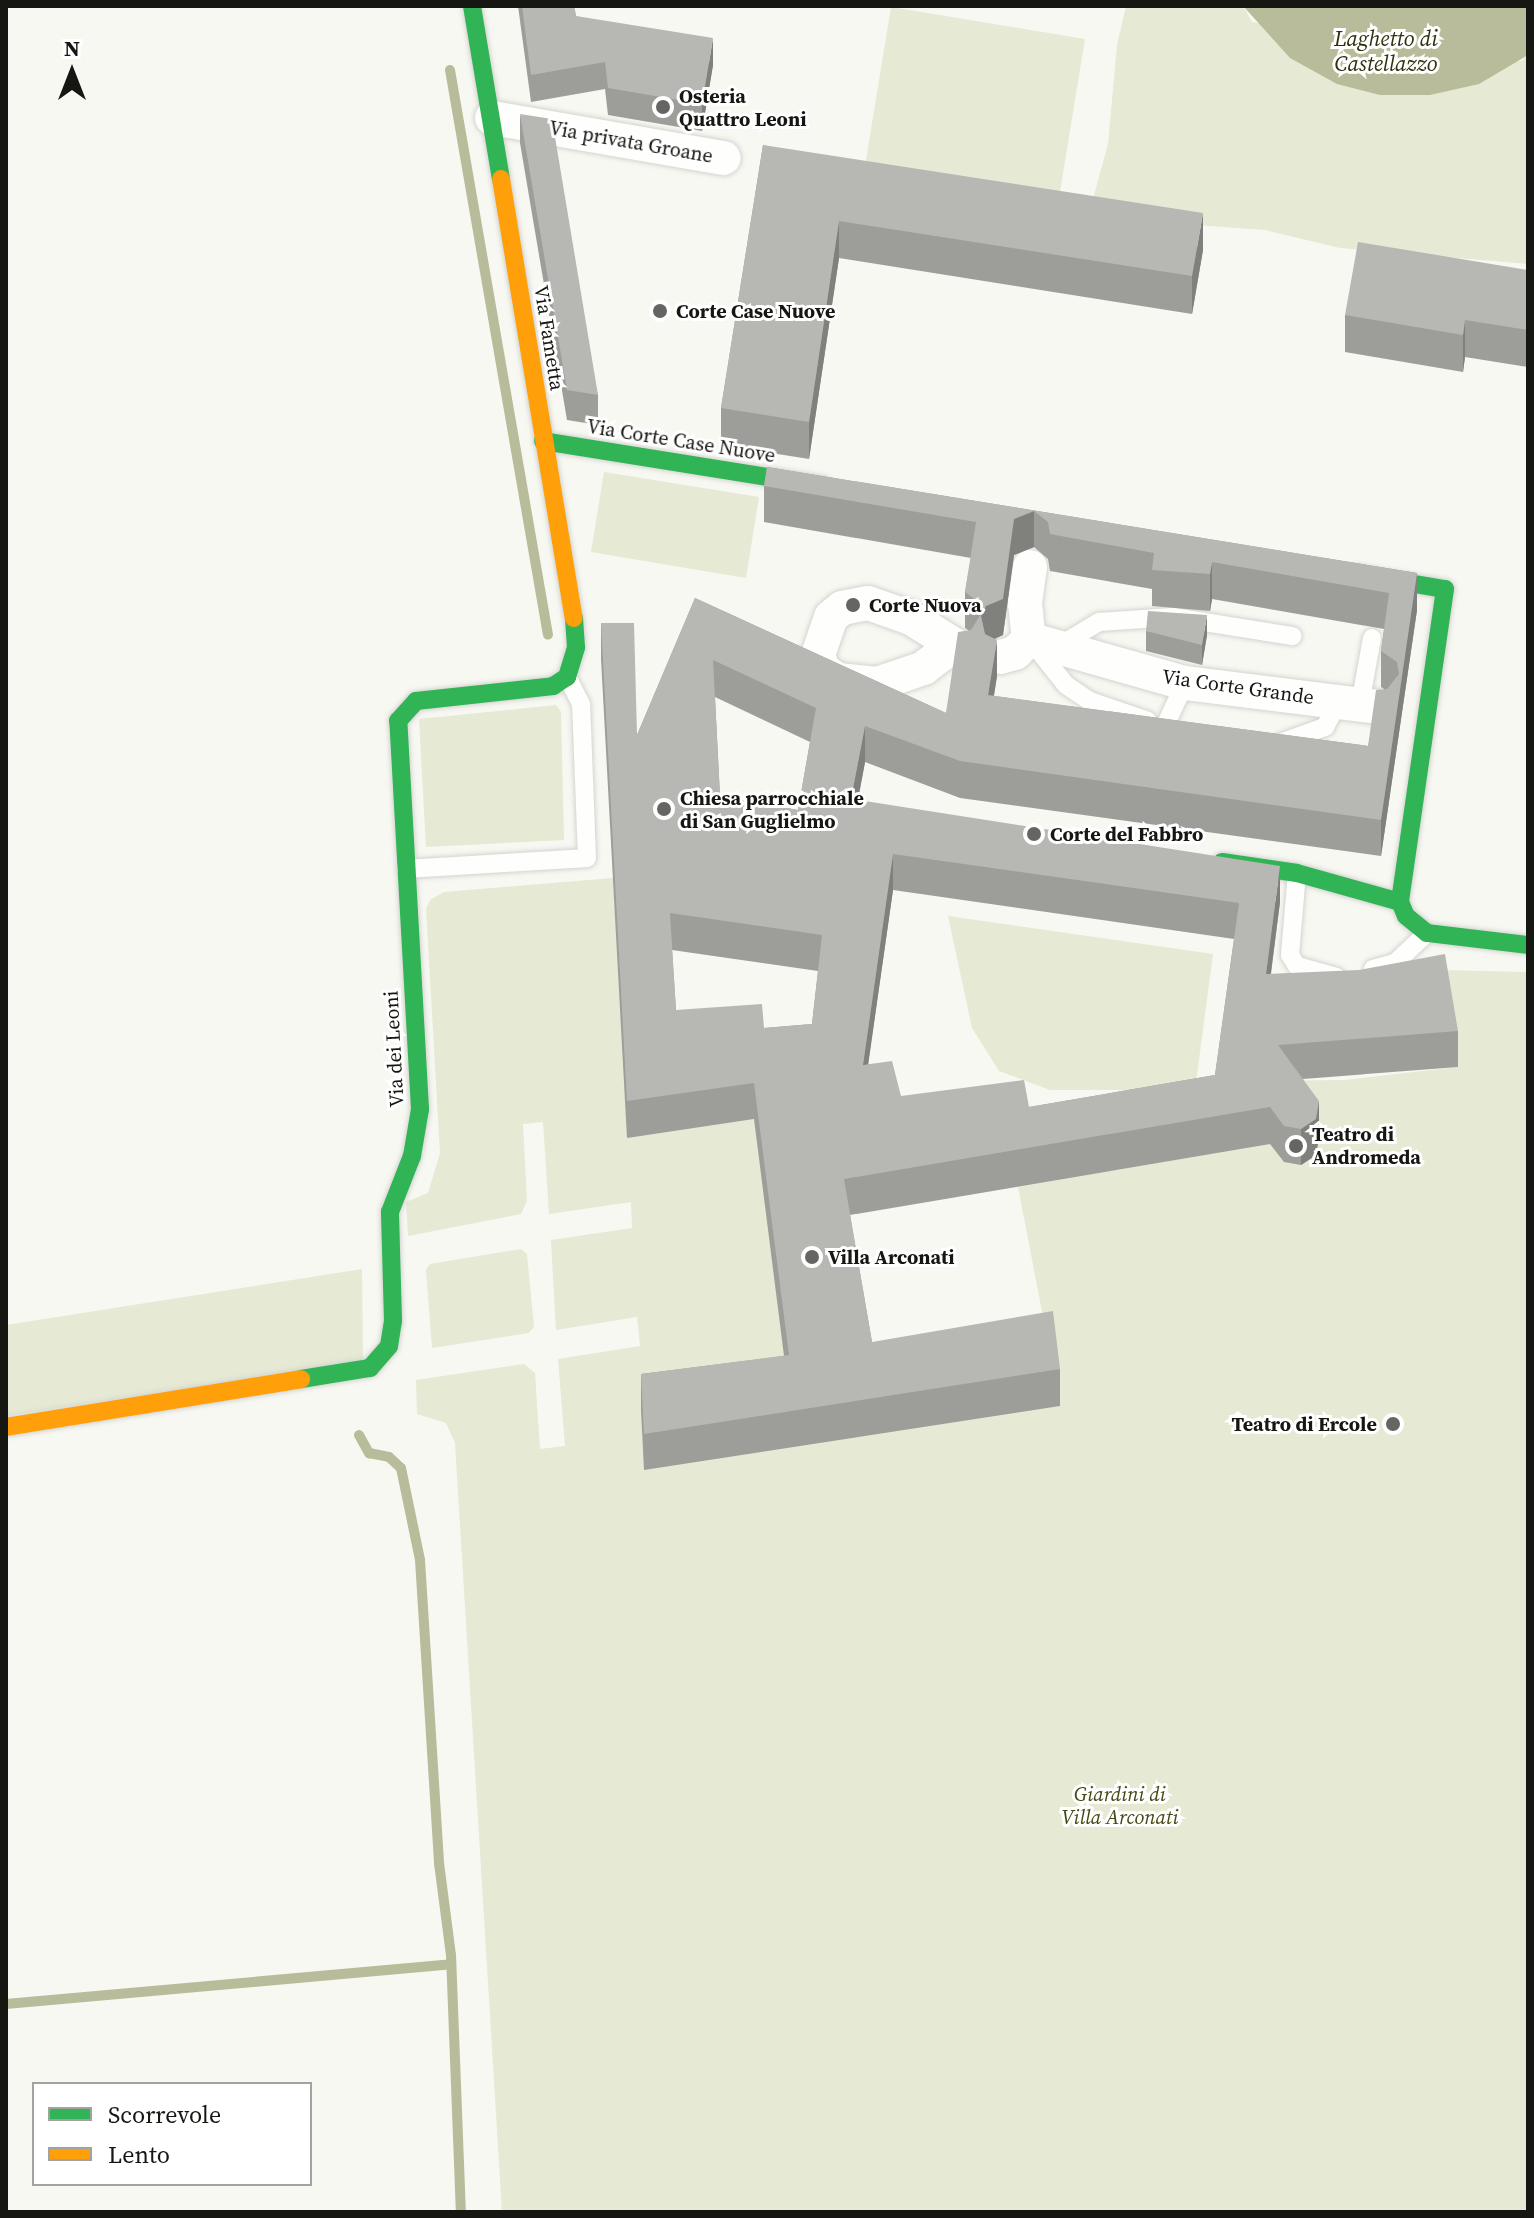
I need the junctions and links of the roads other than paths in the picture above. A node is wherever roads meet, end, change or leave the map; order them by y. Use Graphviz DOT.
graph roads {
  1 [pos="472,6"];
  2 [pos="492,118"];
  3 [pos="724,158"];
  4 [pos="543,441"];
  5 [pos="843,489"];
  6 [pos="1030,567"];
  7 [pos="1335,571"];
  8 [pos="1292,636"];
  9 [pos="1372,638"];
  10 [pos="1044,643"];
  11 [pos="1000,657"];
  12 [pos="567,677"];
  13 [pos="1185,683"];
  14 [pos="1359,704"];
  15 [pos="1258,742"];
  16 [pos="1206,859"];
  17 [pos="406,869"];
  18 [pos="1297,873"];
  19 [pos="1400,902"];
  20 [pos="1427,933"];
  21 [pos="1528,945"];
  22 [pos="6,1427"];
  1 -- 2 [label="street, Via Fametta"];
  2 -- 3 [label="street, Via privata Groane"];
  2 -- 4 [label="street, Via Fametta"];
  4 -- 5 [label="street, Via Corte Case Nuove"];
  4 -- 12 [label="street, Via Fametta"];
  6 -- 10 [label="street"];
  7 -- 19 [label="street"];
  8 -- 10 [label="lane"];
  9 -- 14 [label="lane"];
  10 -- 11 [label="street"];
  10 -- 13 [label="street, Via Corte Grande"];
  10 -- 13 [label="lane"];
  12 -- 17 [label="street, Via dei Leoni"];
  12 -- 17 [label="lane"];
  13 -- 14 [label="street, Via Corte Grande"];
  14 -- 15 [label="lane"];
  16 -- 18 [label="street"];
  17 -- 22 [label="street, Via dei Leoni"];
  18 -- 19 [label="street"];
  18 -- 20 [label="lane"];
  19 -- 20 [label="street"];
  20 -- 21 [label="street"];
}
